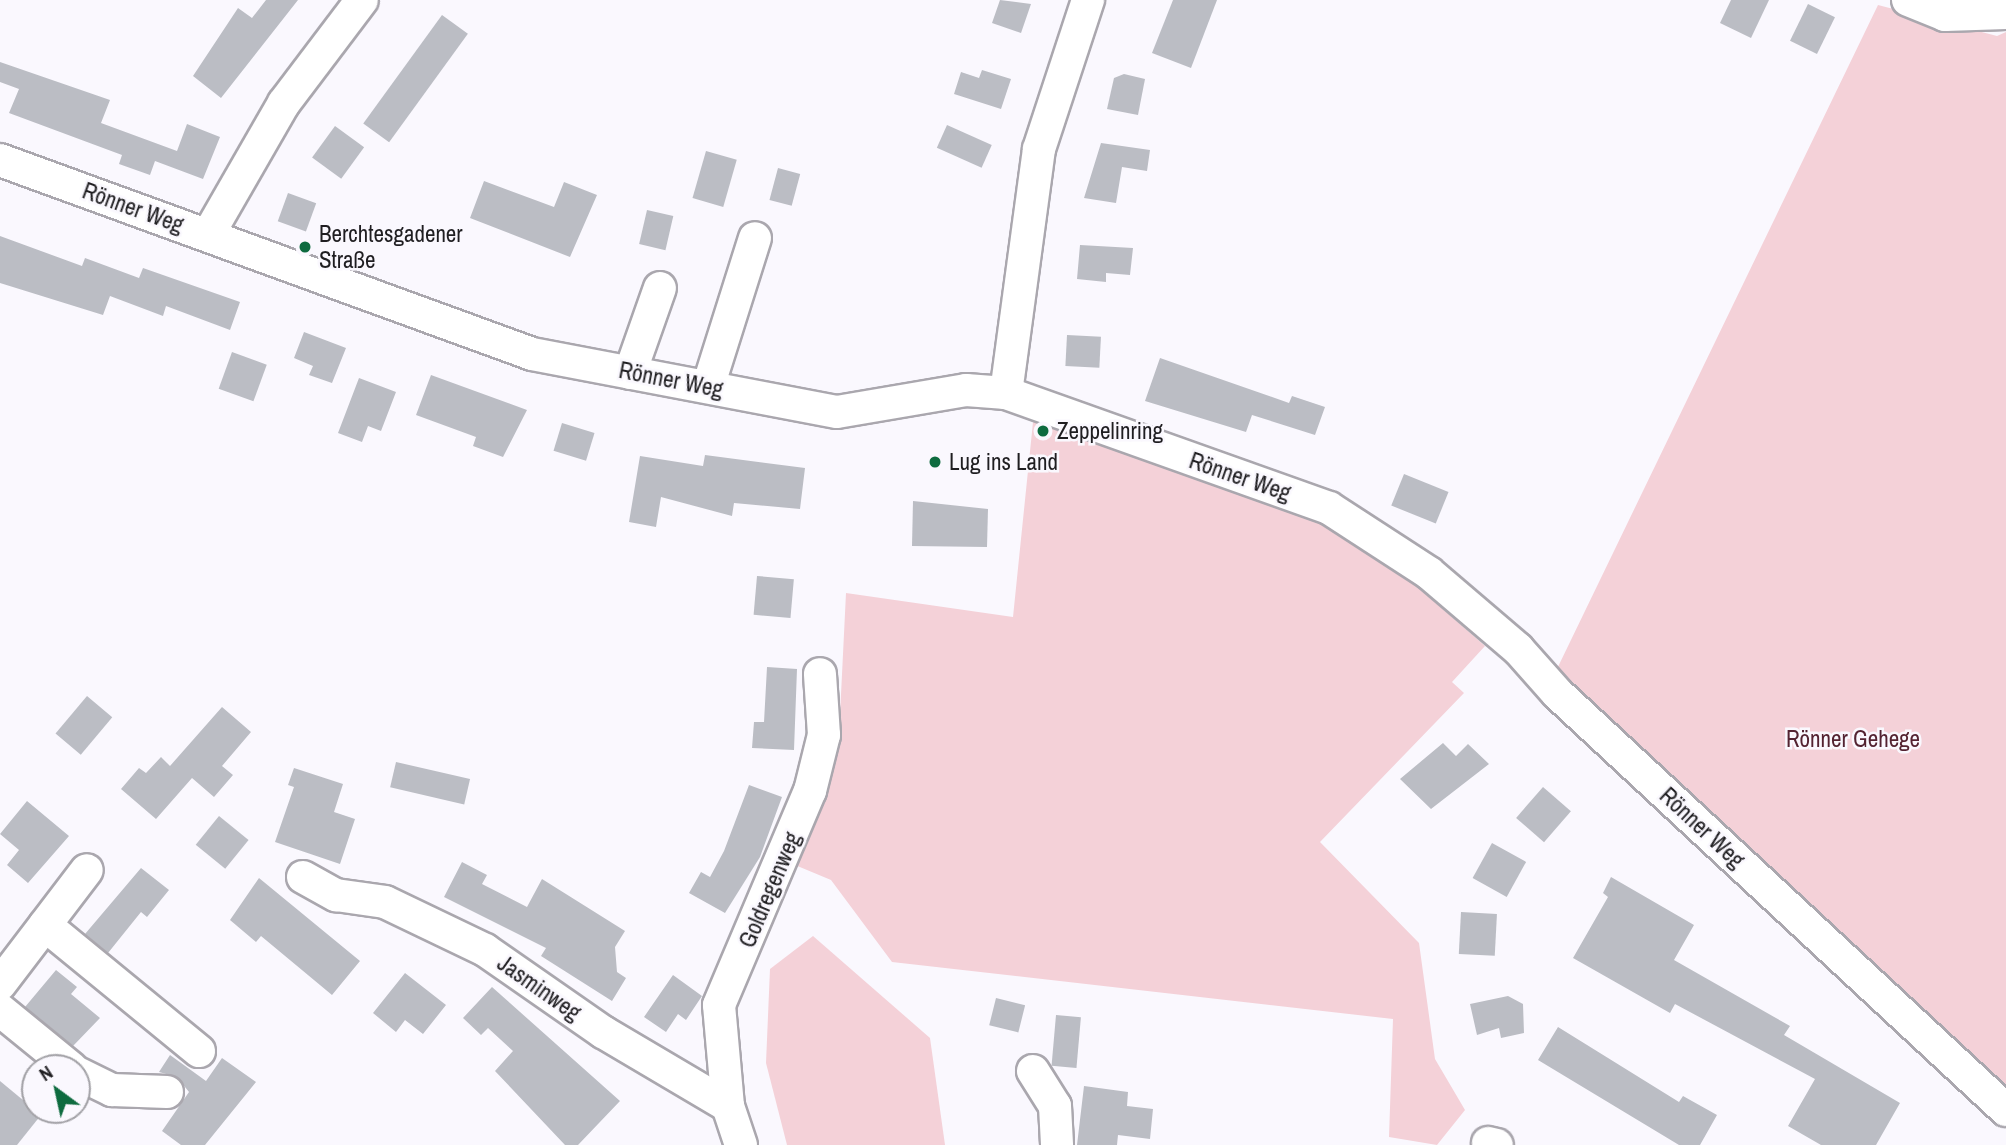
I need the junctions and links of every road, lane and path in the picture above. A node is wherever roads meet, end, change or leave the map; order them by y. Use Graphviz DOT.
graph roads {
  1 [pos="362,0"];
  2 [pos="1088,0"];
  3 [pos="1908,0"];
  4 [pos="2006,13"];
  5 [pos="0,160"];
  6 [pos="208,235"];
  7 [pos="755,238"];
  8 [pos="660,288"];
  9 [pos="630,373"];
  10 [pos="708,387"];
  11 [pos="1006,393"];
  12 [pos="820,674"];
  13 [pos="87,870"];
  14 [pos="303,877"];
  15 [pos="45,925"];
  16 [pos="0,984"];
  17 [pos="0,1010"];
  18 [pos="199,1051"];
  19 [pos="54,1054"];
  20 [pos="1033,1071"];
  21 [pos="91,1080"];
  22 [pos="167,1092"];
  23 [pos="728,1106"];
  24 [pos="2006,1110"];
  25 [pos="741,1145"];
  26 [pos="1057,1145"];
  1 -- 6 [label="street"];
  2 -- 11 [label="street"];
  3 -- 4 [label="street"];
  5 -- 6 [label="street, Rönner Weg"];
  6 -- 9 [label="street, Rönner Weg"];
  7 -- 10 [label="street"];
  8 -- 9 [label="street"];
  9 -- 10 [label="street, Rönner Weg"];
  10 -- 11 [label="street, Rönner Weg"];
  11 -- 24 [label="street, Rönner Weg"];
  12 -- 23 [label="street, Goldregenweg"];
  13 -- 15 [label="street"];
  14 -- 23 [label="street, Jasminweg"];
  15 -- 16 [label="street"];
  15 -- 18 [label="street"];
  17 -- 19 [label="street"];
  20 -- 26 [label="street"];
  21 -- 22 [label="street"];
  23 -- 25 [label="street"];
}
